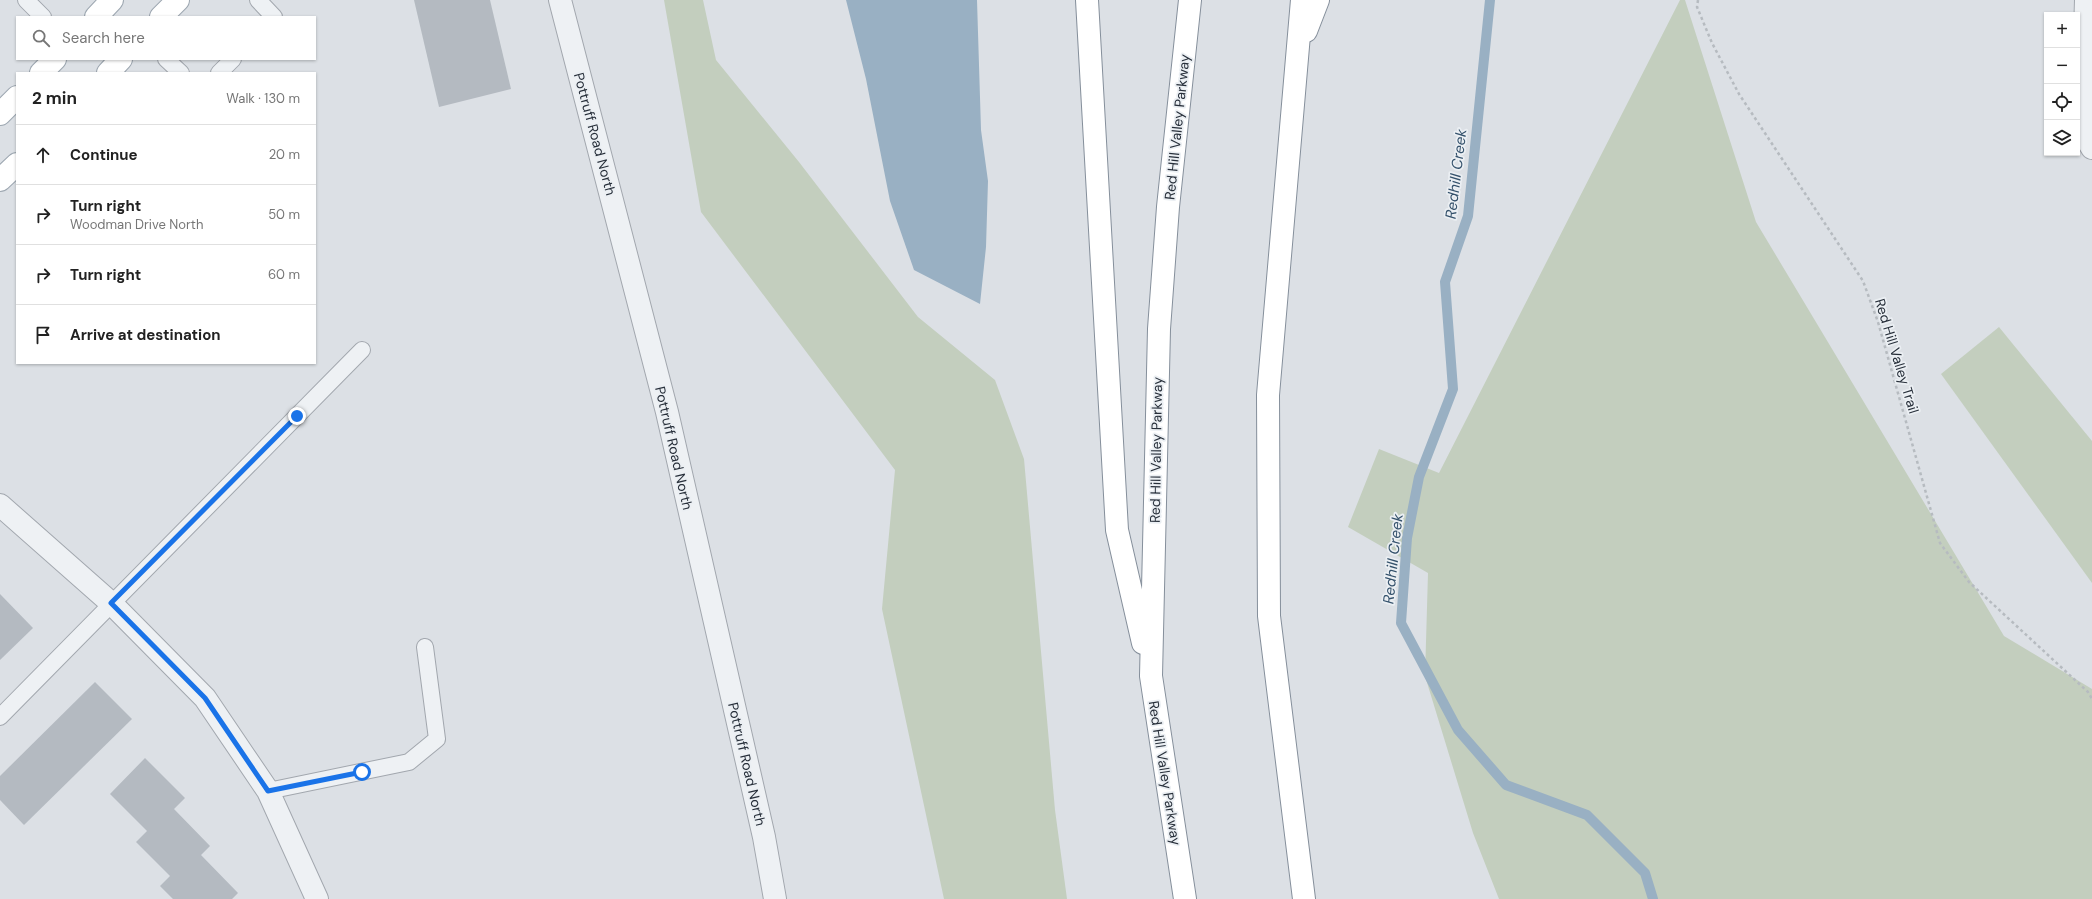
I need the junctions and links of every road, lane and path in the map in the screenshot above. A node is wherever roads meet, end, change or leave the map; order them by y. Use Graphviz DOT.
graph roads {
  1 [pos="26,0"];
  2 [pos="112,0"];
  3 [pos="178,0"];
  4 [pos="258,0"];
  5 [pos="560,0"];
  6 [pos="1087,0"];
  7 [pos="1190,0"];
  8 [pos="1302,0"];
  9 [pos="1318,0"];
  10 [pos="1698,0"];
  11 [pos="2086,0"];
  12 [pos="42,16"];
  13 [pos="97,16"];
  14 [pos="162,16"];
  15 [pos="273,16"];
  16 [pos="1297,56"];
  17 [pos="54,60"];
  18 [pos="120,60"];
  19 [pos="167,60"];
  20 [pos="232,60"];
  21 [pos="42,72"];
  22 [pos="109,72"];
  23 [pos="180,72"];
  24 [pos="220,72"];
  25 [pos="16,98"];
  26 [pos="0,114"];
  27 [pos="2092,148"];
  28 [pos="16,165"];
  29 [pos="0,180"];
  30 [pos="362,350"];
  31 [pos="0,505"];
  32 [pos="111,603"];
  33 [pos="425,647"];
  34 [pos="1151,676"];
  35 [pos="2092,698"];
  36 [pos="0,717"];
  37 [pos="268,791"];
  38 [pos="317,899"];
  39 [pos="775,899"];
  40 [pos="1185,899"];
  41 [pos="1304,899"];
  1 -- 12 [label="lane"];
  2 -- 13 [label="main road"];
  3 -- 14 [label="main road"];
  4 -- 15 [label="lane"];
  5 -- 39 [label="street, Pottruff Road North"];
  6 -- 34 [label="main road"];
  7 -- 34 [label="main road, Red Hill Valley Parkway"];
  8 -- 16 [label="main road"];
  9 -- 16 [label="main road"];
  10 -- 35 [label="path, Red Hill Valley Trail"];
  11 -- 27 [label="street"];
  16 -- 41 [label="main road"];
  17 -- 21 [label="main road"];
  18 -- 22 [label="main road"];
  19 -- 23 [label="lane"];
  20 -- 24 [label="lane"];
  25 -- 26 [label="main road"];
  28 -- 29 [label="main road"];
  30 -- 32 [label="lane"];
  31 -- 32 [label="street"];
  32 -- 36 [label="lane"];
  32 -- 37 [label="street"];
  33 -- 37 [label="lane"];
  34 -- 40 [label="main road, Red Hill Valley Parkway"];
  37 -- 38 [label="street"];
}
